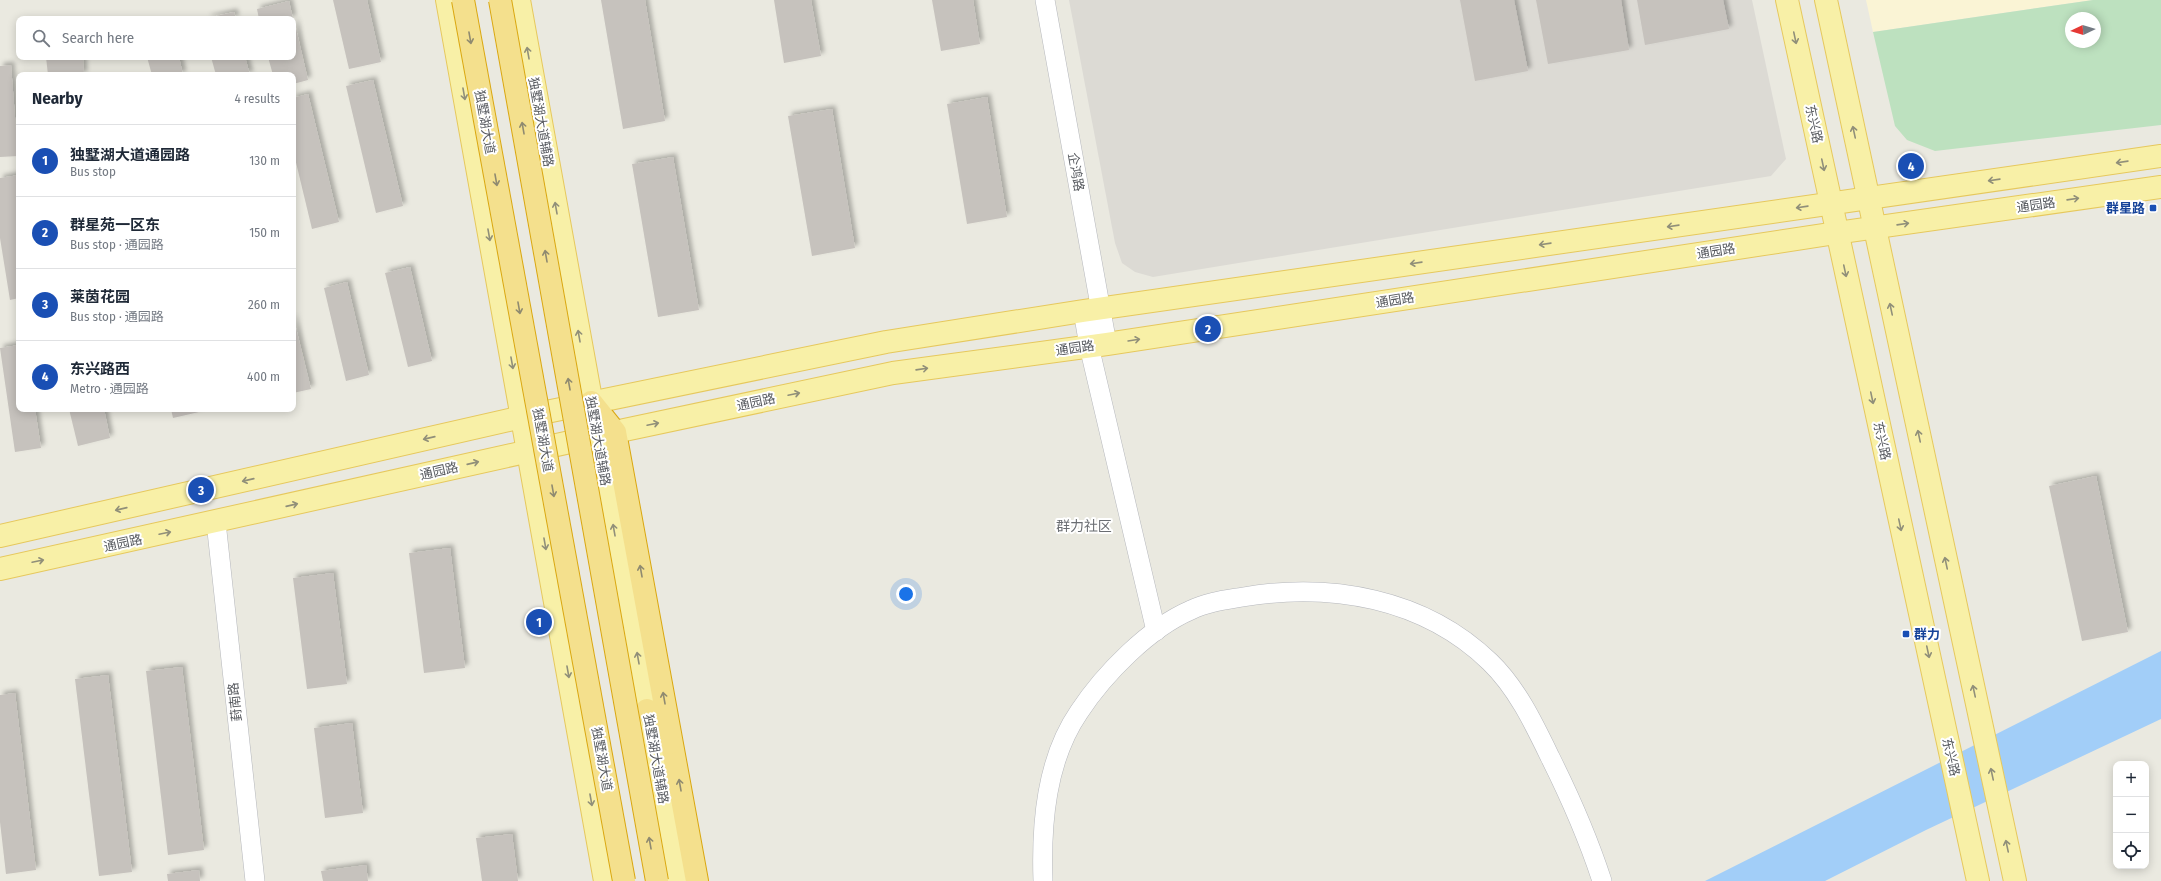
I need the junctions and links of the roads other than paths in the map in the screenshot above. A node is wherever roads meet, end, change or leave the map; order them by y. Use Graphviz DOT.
graph roads {
  1 [pos="447,0"];
  2 [pos="463,0"];
  3 [pos="500,0"];
  4 [pos="519,0"];
  5 [pos="1045,0"];
  6 [pos="1787,0"];
  7 [pos="1826,0"];
  8 [pos="2161,156"];
  9 [pos="2161,186"];
  10 [pos="1868,197"];
  11 [pos="1831,203"];
  12 [pos="1874,228"];
  13 [pos="1836,233"];
  14 [pos="1092,310"];
  15 [pos="1098,345"];
  16 [pos="591,402"];
  17 [pos="562,408"];
  18 [pos="522,417"];
  19 [pos="606,434"];
  20 [pos="568,442"];
  21 [pos="528,451"];
  22 [pos="216,522"];
  23 [pos="0,536"];
  24 [pos="0,570"];
  25 [pos="1156,631"];
  26 [pos="647,710"];
  27 [pos="674,750"];
  28 [pos="664,802"];
  29 [pos="255,881"];
  30 [pos="605,881"];
  31 [pos="624,881"];
  32 [pos="657,881"];
  33 [pos="678,881"];
  34 [pos="697,881"];
  35 [pos="1043,881"];
  36 [pos="1602,881"];
  37 [pos="1978,881"];
  38 [pos="2015,881"];
  1 -- 18 [label="main road, one-way"];
  2 -- 31 [label="highway, 独墅湖大道, one-way, bridge"];
  32 -- 3 [label="highway, one-way, bridge"];
  16 -- 4 [label="main road, 独墅湖大道辅路, one-way"];
  5 -- 14 [label="street, 企鸿路"];
  6 -- 11 [label="main road, 东兴路, one-way"];
  10 -- 7 [label="main road, one-way"];
  8 -- 10 [label="main road, one-way"];
  12 -- 9 [label="main road, 通园路, one-way"];
  10 -- 11 [label="main road"];
  10 -- 12 [label="main road"];
  11 -- 13 [label="main road, 东兴路"];
  11 -- 14 [label="main road, one-way"];
  12 -- 13 [label="main road, 通园路"];
  38 -- 12 [label="main road, one-way"];
  15 -- 13 [label="main road, 通园路, one-way"];
  13 -- 37 [label="main road, 东兴路, one-way"];
  14 -- 15 [label="street, 企鸿路"];
  14 -- 16 [label="main road"];
  19 -- 15 [label="main road, 通园路, one-way"];
  15 -- 25 [label="street, 企鸿路"];
  16 -- 17 [label="main road"];
  16 -- 19 [label="highway"];
  17 -- 18 [label="main road"];
  17 -- 20 [label="main road"];
  18 -- 21 [label="main road"];
  18 -- 23 [label="main road, one-way"];
  19 -- 20 [label="main road, 通园路"];
  26 -- 19 [label="main road, 独墅湖大道辅路, one-way"];
  27 -- 19 [label="highway, one-way"];
  20 -- 21 [label="main road, 通园路"];
  20 -- 28 [label="main road"];
  22 -- 21 [label="main road, 通园路, one-way"];
  21 -- 30 [label="main road, one-way"];
  24 -- 22 [label="main road, 通园路, one-way"];
  22 -- 29 [label="street, 葑南路"];
  25 -- 35 [label="street"];
  25 -- 36 [label="street"];
  26 -- 27 [label="highway"];
  26 -- 28 [label="main road, 独墅湖大道辅路"];
  34 -- 27 [label="highway, one-way"];
  28 -- 33 [label="main road, 独墅湖大道辅路"];
}
